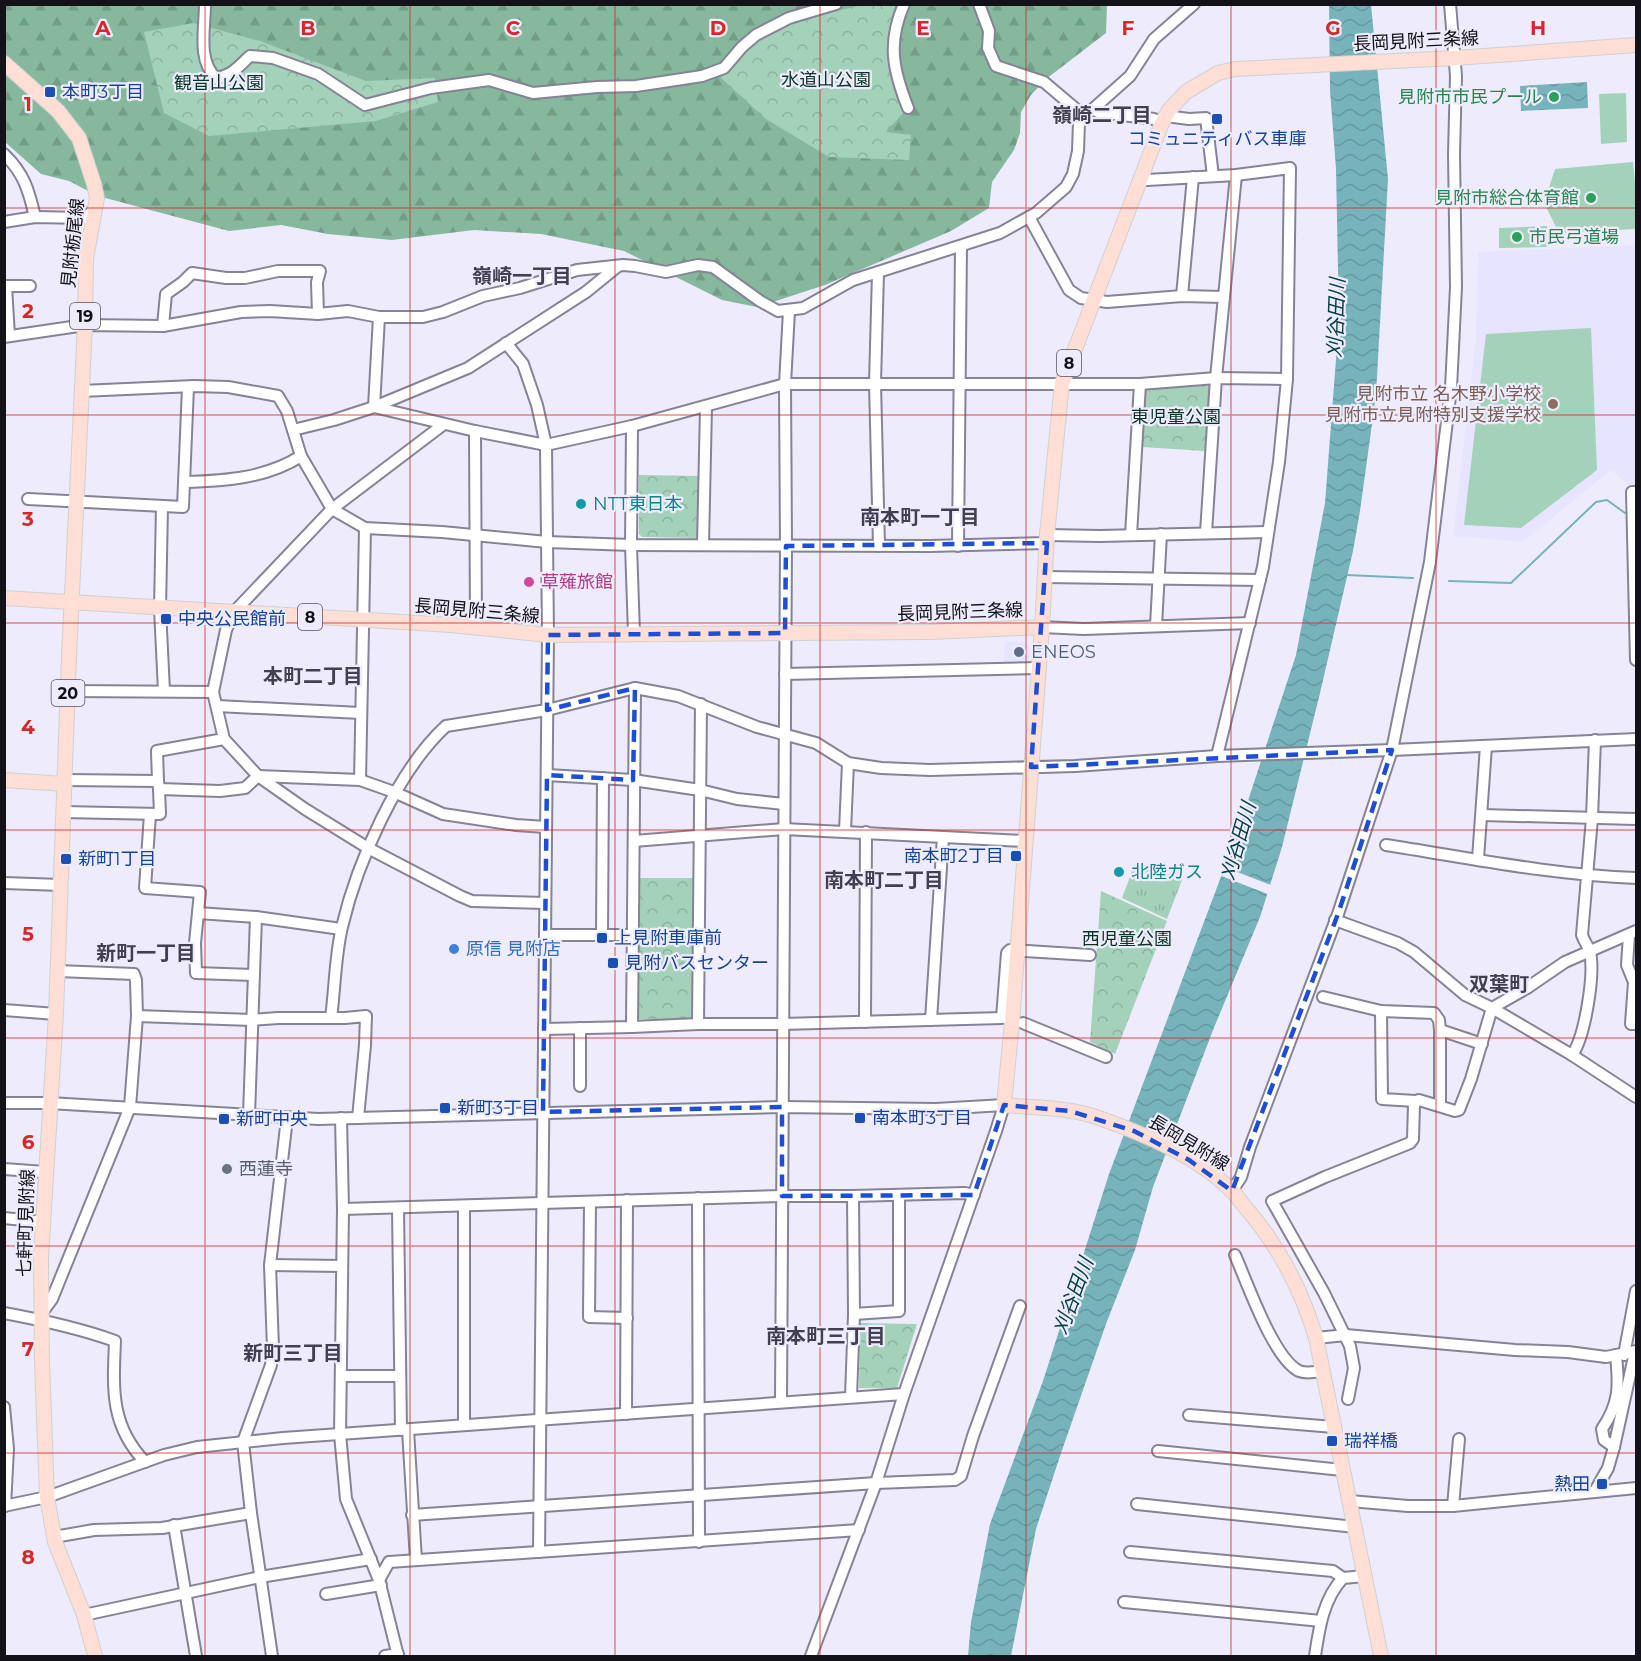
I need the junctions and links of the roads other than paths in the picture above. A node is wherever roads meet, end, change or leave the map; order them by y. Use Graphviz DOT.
graph roads {
  1 [pos="206,4"];
  2 [pos="836,4"];
  3 [pos="904,4"];
  4 [pos="979,4"];
  5 [pos="1194,4"];
  6 [pos="1450,4"];
  7 [pos="1636,45"];
  8 [pos="1455,58"];
  9 [pos="4,63"];
  10 [pos="908,108"];
  11 [pos="1093,109"];
  12 [pos="1083,115"];
  13 [pos="1164,119"];
  14 [pos="4,154"];
  15 [pos="1236,175"];
  16 [pos="1212,176"];
  17 [pos="1193,177"];
  18 [pos="1140,178"];
  19 [pos="97,208"];
  20 [pos="34,217"];
  21 [pos="1029,217"];
  22 [pos="4,222"];
  23 [pos="961,247"];
  24 [pos="618,266"];
  25 [pos="878,273"];
  26 [pos="30,286"];
  27 [pos="1182,296"];
  28 [pos="1224,297"];
  29 [pos="1093,299"];
  30 [pos="789,311"];
  31 [pos="318,314"];
  32 [pos="379,317"];
  33 [pos="85,325"];
  34 [pos="163,326"];
  35 [pos="7,336"];
  36 [pos="506,344"];
  37 [pos="1216,378"];
  38 [pos="1287,379"];
  39 [pos="875,383"];
  40 [pos="1062,383"];
  41 [pos="785,384"];
  42 [pos="958,384"];
  43 [pos="1140,384"];
  44 [pos="188,387"];
  45 [pos="81,391"];
  46 [pos="374,407"];
  47 [pos="706,407"];
  48 [pos="444,424"];
  49 [pos="632,426"];
  50 [pos="293,429"];
  51 [pos="475,431"];
  52 [pos="546,445"];
  53 [pos="301,456"];
  54 [pos="185,482"];
  55 [pos="1636,492"];
  56 [pos="28,499"];
  57 [pos="77,501"];
  58 [pos="162,506"];
  59 [pos="332,508"];
  60 [pos="365,528"];
  61 [pos="1268,532"];
  62 [pos="1206,533"];
  63 [pos="1161,534"];
  64 [pos="474,535"];
  65 [pos="1131,535"];
  66 [pos="1047,539"];
  67 [pos="547,542"];
  68 [pos="631,545"];
  69 [pos="703,545"];
  70 [pos="786,546"];
  71 [pos="879,546"];
  72 [pos="958,546"];
  73 [pos="1045,577"];
  74 [pos="1158,579"];
  75 [pos="1260,580"];
  76 [pos="4,598"];
  77 [pos="72,603"];
  78 [pos="160,609"];
  79 [pos="234,612"];
  80 [pos="363,620"];
  81 [pos="1250,623"];
  82 [pos="1156,626"];
  83 [pos="1042,627"];
  84 [pos="476,628"];
  85 [pos="785,633"];
  86 [pos="634,634"];
  87 [pos="548,635"];
  88 [pos="1636,660"];
  89 [pos="1039,668"];
  90 [pos="785,674"];
  91 [pos="634,688"];
  92 [pos="68,691"];
  93 [pos="164,691"];
  94 [pos="213,692"];
  95 [pos="701,704"];
  96 [pos="216,706"];
  97 [pos="547,710"];
  98 [pos="361,713"];
  99 [pos="785,736"];
  100 [pos="224,739"];
  101 [pos="1636,739"];
  102 [pos="1595,740"];
  103 [pos="1486,746"];
  104 [pos="1388,750"];
  105 [pos="1217,756"];
  106 [pos="848,763"];
  107 [pos="1031,767"];
  108 [pos="258,776"];
  109 [pos="547,776"];
  110 [pos="603,778"];
  111 [pos="4,780"];
  112 [pos="360,780"];
  113 [pos="633,780"];
  114 [pos="65,782"];
  115 [pos="158,785"];
  116 [pos="700,790"];
  117 [pos="394,792"];
  118 [pos="784,804"];
  119 [pos="63,812"];
  120 [pos="150,814"];
  121 [pos="1482,814"];
  122 [pos="1592,818"];
  123 [pos="1636,819"];
  124 [pos="546,827"];
  125 [pos="784,829"];
  126 [pos="845,831"];
  127 [pos="866,832"];
  128 [pos="701,835"];
  129 [pos="943,837"];
  130 [pos="634,841"];
  131 [pos="1025,841"];
  132 [pos="1386,845"];
  133 [pos="368,848"];
  134 [pos="1478,859"];
  135 [pos="1586,876"];
  136 [pos="1636,878"];
  137 [pos="4,883"];
  138 [pos="61,885"];
  139 [pos="545,903"];
  140 [pos="198,913"];
  141 [pos="256,917"];
  142 [pos="1335,920"];
  143 [pos="341,929"];
  144 [pos="1633,933"];
  145 [pos="545,935"];
  146 [pos="602,935"];
  147 [pos="633,935"];
  148 [pos="1017,951"];
  149 [pos="1590,952"];
  150 [pos="1090,955"];
  151 [pos="57,970"];
  152 [pos="253,975"];
  153 [pos="1323,997"];
  154 [pos="1492,1008"];
  155 [pos="4,1010"];
  156 [pos="1381,1011"];
  157 [pos="56,1014"];
  158 [pos="137,1016"];
  159 [pos="331,1018"];
  160 [pos="252,1020"];
  161 [pos="931,1020"];
  162 [pos="865,1022"];
  163 [pos="1023,1023"];
  164 [pos="698,1024"];
  165 [pos="782,1024"];
  166 [pos="1636,1024"];
  167 [pos="632,1027"];
  168 [pos="580,1028"];
  169 [pos="544,1029"];
  170 [pos="1440,1030"];
  171 [pos="1482,1044"];
  172 [pos="1572,1055"];
  173 [pos="1106,1057"];
  174 [pos="580,1086"];
  175 [pos="1636,1098"];
  176 [pos="1416,1101"];
  177 [pos="4,1103"];
  178 [pos="49,1103"];
  179 [pos="1004,1105"];
  180 [pos="1440,1105"];
  181 [pos="130,1107"];
  182 [pos="782,1107"];
  183 [pos="543,1112"];
  184 [pos="249,1115"];
  185 [pos="287,1118"];
  186 [pos="340,1118"];
  187 [pos="358,1118"];
  188 [pos="4,1169"];
  189 [pos="45,1172"];
  190 [pos="1231,1190"];
  191 [pos="899,1195"];
  192 [pos="974,1195"];
  193 [pos="782,1196"];
  194 [pos="853,1196"];
  195 [pos="698,1198"];
  196 [pos="627,1200"];
  197 [pos="590,1202"];
  198 [pos="542,1203"];
  199 [pos="464,1206"];
  200 [pos="398,1208"];
  201 [pos="343,1209"];
  202 [pos="4,1218"];
  203 [pos="43,1222"];
  204 [pos="1235,1255"];
  205 [pos="270,1265"];
  206 [pos="342,1266"];
  207 [pos="1636,1291"];
  208 [pos="1020,1306"];
  209 [pos="4,1313"];
  210 [pos="854,1314"];
  211 [pos="41,1317"];
  212 [pos="627,1318"];
  213 [pos="1346,1335"];
  214 [pos="1316,1338"];
  215 [pos="1636,1351"];
  216 [pos="1620,1355"];
  217 [pos="1322,1371"];
  218 [pos="340,1376"];
  219 [pos="400,1376"];
  220 [pos="904,1394"];
  221 [pos="851,1397"];
  222 [pos="1348,1399"];
  223 [pos="781,1402"];
  224 [pos="4,1407"];
  225 [pos="699,1409"];
  226 [pos="626,1414"];
  227 [pos="1189,1415"];
  228 [pos="540,1420"];
  229 [pos="464,1425"];
  230 [pos="1334,1427"];
  231 [pos="404,1430"];
  232 [pos="340,1434"];
  233 [pos="1459,1438"];
  234 [pos="243,1442"];
  235 [pos="1614,1447"];
  236 [pos="1158,1451"];
  237 [pos="145,1462"];
  238 [pos="1342,1470"];
  239 [pos="876,1483"];
  240 [pos="1636,1488"];
  241 [pos="1594,1491"];
  242 [pos="699,1496"];
  243 [pos="47,1497"];
  244 [pos="1350,1501"];
  245 [pos="1137,1504"];
  246 [pos="5,1506"];
  247 [pos="1452,1506"];
  248 [pos="539,1507"];
  249 [pos="251,1513"];
  250 [pos="412,1515"];
  251 [pos="174,1525"];
  252 [pos="1355,1527"];
  253 [pos="859,1530"];
  254 [pos="54,1538"];
  255 [pos="699,1542"];
  256 [pos="539,1552"];
  257 [pos="1130,1552"];
  258 [pos="371,1559"];
  259 [pos="416,1560"];
  260 [pos="1364,1576"];
  261 [pos="260,1577"];
  262 [pos="1343,1578"];
  263 [pos="380,1582"];
  264 [pos="185,1593"];
  265 [pos="326,1594"];
  266 [pos="1124,1602"];
  267 [pos="84,1616"];
  268 [pos="1321,1621"];
  269 [pos="398,1655"];
  270 [pos="95,1656"];
  271 [pos="196,1656"];
  272 [pos="272,1656"];
  273 [pos="385,1656"];
  274 [pos="811,1656"];
  275 [pos="1315,1656"];
  276 [pos="1381,1656"];
  1 -- 2 [label="street"];
  3 -- 10 [label="street"];
  4 -- 12 [label="street"];
  5 -- 11 [label="street"];
  6 -- 8 [label="street"];
  7 -- 8 [label="main road, 長岡見附三条線 / 8"];
  8 -- 13 [label="main road, 長岡見附三条線 / 8"];
  8 -- 104 [label="street"];
  9 -- 19 [label="main road, 見附栃尾線 / 19"];
  11 -- 12 [label="street"];
  11 -- 13 [label="street"];
  12 -- 21 [label="street"];
  13 -- 16 [label="street"];
  13 -- 18 [label="main road, 長岡見附三条線 / 8"];
  14 -- 20 [label="street"];
  15 -- 16 [label="street"];
  15 -- 28 [label="street"];
  15 -- 38 [label="street"];
  16 -- 17 [label="street"];
  17 -- 18 [label="street"];
  17 -- 27 [label="street"];
  18 -- 29 [label="main road, 長岡見附三条線 / 8"];
  19 -- 20 [label="street"];
  19 -- 33 [label="main road, 見附栃尾線 / 19"];
  20 -- 22 [label="street"];
  21 -- 23 [label="street"];
  21 -- 29 [label="street"];
  23 -- 25 [label="street"];
  23 -- 42 [label="street"];
  24 -- 30 [label="street"];
  24 -- 32 [label="street"];
  24 -- 36 [label="street"];
  25 -- 30 [label="street"];
  25 -- 39 [label="street"];
  26 -- 35 [label="street"];
  27 -- 28 [label="street"];
  27 -- 29 [label="street"];
  28 -- 37 [label="street"];
  29 -- 40 [label="main road, 長岡見附三条線 / 8"];
  30 -- 41 [label="street"];
  31 -- 32 [label="street"];
  31 -- 34 [label="street"];
  31 -- 34 [label="street"];
  32 -- 46 [label="street"];
  33 -- 34 [label="street"];
  33 -- 35 [label="street"];
  33 -- 45 [label="main road, 見附栃尾線 / 19"];
  36 -- 46 [label="street"];
  36 -- 52 [label="street"];
  37 -- 38 [label="street"];
  37 -- 43 [label="street"];
  37 -- 62 [label="street"];
  38 -- 61 [label="street"];
  39 -- 41 [label="street"];
  39 -- 42 [label="street"];
  39 -- 71 [label="street"];
  40 -- 42 [label="street"];
  40 -- 43 [label="street"];
  40 -- 66 [label="main road, 長岡見附三条線 / 8"];
  41 -- 47 [label="street"];
  41 -- 70 [label="street"];
  42 -- 72 [label="street"];
  43 -- 65 [label="street"];
  44 -- 45 [label="street"];
  44 -- 50 [label="street"];
  44 -- 54 [label="street"];
  45 -- 57 [label="main road, 見附栃尾線 / 19"];
  46 -- 48 [label="street"];
  46 -- 50 [label="street"];
  47 -- 49 [label="street"];
  47 -- 69 [label="street"];
  48 -- 51 [label="street"];
  48 -- 59 [label="street"];
  49 -- 52 [label="street"];
  49 -- 68 [label="street"];
  50 -- 53 [label="street"];
  51 -- 52 [label="street"];
  51 -- 64 [label="street"];
  52 -- 67 [label="street"];
  53 -- 54 [label="street"];
  53 -- 59 [label="street"];
  54 -- 58 [label="street"];
  55 -- 88 [label="street"];
  56 -- 57 [label="street"];
  57 -- 58 [label="street"];
  57 -- 77 [label="main road, 見附栃尾線 / 19"];
  58 -- 78 [label="street"];
  59 -- 60 [label="street"];
  59 -- 79 [label="street"];
  60 -- 64 [label="street"];
  60 -- 80 [label="street"];
  61 -- 62 [label="street"];
  61 -- 75 [label="street"];
  62 -- 63 [label="street"];
  63 -- 65 [label="street"];
  63 -- 74 [label="street"];
  64 -- 67 [label="street"];
  64 -- 84 [label="street"];
  65 -- 66 [label="street"];
  66 -- 72 [label="street"];
  66 -- 73 [label="main road, 長岡見附三条線 / 8"];
  67 -- 68 [label="street"];
  67 -- 87 [label="street"];
  68 -- 69 [label="street"];
  68 -- 86 [label="street"];
  69 -- 70 [label="street"];
  70 -- 71 [label="street"];
  70 -- 85 [label="street"];
  71 -- 72 [label="street"];
  73 -- 74 [label="street"];
  73 -- 83 [label="main road, 長岡見附三条線 / 8"];
  74 -- 75 [label="street"];
  74 -- 82 [label="street"];
  75 -- 81 [label="street"];
  76 -- 77 [label="main road, 長岡見附三条線 / 8"];
  77 -- 78 [label="main road, 長岡見附三条線 / 8"];
  77 -- 92 [label="main road, 20"];
  78 -- 79 [label="main road, 長岡見附三条線 / 8"];
  78 -- 93 [label="street"];
  79 -- 80 [label="main road, 長岡見附三条線 / 8"];
  79 -- 94 [label="street"];
  80 -- 84 [label="main road, 長岡見附三条線 / 8"];
  80 -- 98 [label="street"];
  81 -- 82 [label="street"];
  81 -- 105 [label="street"];
  82 -- 83 [label="street"];
  83 -- 85 [label="main road, 長岡見附三条線 / 8"];
  83 -- 89 [label="main road"];
  84 -- 87 [label="main road, 長岡見附三条線 / 8"];
  85 -- 86 [label="main road, 長岡見附三条線 / 8"];
  85 -- 90 [label="street"];
  86 -- 87 [label="main road, 長岡見附三条線 / 8"];
  87 -- 97 [label="street"];
  89 -- 90 [label="street"];
  89 -- 107 [label="main road"];
  90 -- 99 [label="street"];
  91 -- 95 [label="street"];
  91 -- 97 [label="street"];
  91 -- 113 [label="street"];
  92 -- 93 [label="street"];
  92 -- 114 [label="main road, 20"];
  93 -- 94 [label="street"];
  94 -- 96 [label="street"];
  95 -- 99 [label="street"];
  95 -- 116 [label="street"];
  96 -- 98 [label="street"];
  96 -- 100 [label="street"];
  97 -- 109 [label="street"];
  97 -- 117 [label="street"];
  98 -- 112 [label="street"];
  99 -- 106 [label="street"];
  99 -- 118 [label="street"];
  100 -- 108 [label="street"];
  100 -- 115 [label="street"];
  101 -- 102 [label="street"];
  102 -- 103 [label="street"];
  102 -- 122 [label="street"];
  103 -- 104 [label="street"];
  103 -- 121 [label="street"];
  104 -- 105 [label="street"];
  104 -- 142 [label="street"];
  105 -- 107 [label="street"];
  106 -- 107 [label="street"];
  106 -- 126 [label="street"];
  107 -- 131 [label="main road"];
  108 -- 112 [label="street"];
  108 -- 115 [label="street"];
  108 -- 133 [label="street"];
  109 -- 110 [label="street"];
  109 -- 124 [label="street"];
  110 -- 113 [label="street"];
  110 -- 146 [label="street"];
  111 -- 114 [label="main road"];
  112 -- 117 [label="street"];
  113 -- 116 [label="street"];
  113 -- 130 [label="street"];
  114 -- 115 [label="street"];
  114 -- 119 [label="main road, 七軒町見附線"];
  115 -- 120 [label="street"];
  116 -- 118 [label="street"];
  116 -- 128 [label="street"];
  117 -- 124 [label="street"];
  117 -- 133 [label="street"];
  118 -- 125 [label="street"];
  119 -- 120 [label="street"];
  119 -- 138 [label="main road, 七軒町見附線"];
  120 -- 140 [label="street"];
  121 -- 122 [label="street"];
  121 -- 134 [label="street"];
  122 -- 123 [label="street"];
  122 -- 135 [label="street"];
  124 -- 139 [label="street"];
  125 -- 126 [label="street"];
  125 -- 128 [label="street"];
  125 -- 165 [label="street"];
  126 -- 127 [label="street"];
  127 -- 129 [label="street"];
  127 -- 162 [label="street"];
  128 -- 130 [label="street"];
  128 -- 164 [label="street"];
  129 -- 131 [label="street"];
  129 -- 161 [label="street"];
  130 -- 147 [label="street"];
  131 -- 148 [label="main road"];
  132 -- 134 [label="street"];
  133 -- 139 [label="street"];
  133 -- 143 [label="street"];
  134 -- 135 [label="street"];
  135 -- 136 [label="street"];
  135 -- 149 [label="street"];
  137 -- 138 [label="street"];
  138 -- 151 [label="main road, 七軒町見附線"];
  139 -- 145 [label="street"];
  140 -- 141 [label="street"];
  140 -- 152 [label="street"];
  141 -- 143 [label="street"];
  141 -- 152 [label="street"];
  142 -- 154 [label="street"];
  142 -- 190 [label="street"];
  143 -- 159 [label="street"];
  144 -- 149 [label="street"];
  144 -- 166 [label="street"];
  145 -- 146 [label="street"];
  145 -- 169 [label="street"];
  146 -- 147 [label="street"];
  147 -- 167 [label="street"];
  148 -- 150 [label="street"];
  148 -- 161 [label="street"];
  148 -- 179 [label="main road"];
  149 -- 154 [label="street"];
  149 -- 172 [label="street"];
  151 -- 157 [label="main road, 七軒町見附線"];
  151 -- 158 [label="street"];
  152 -- 160 [label="street"];
  153 -- 156 [label="street"];
  154 -- 171 [label="street"];
  154 -- 172 [label="street"];
  155 -- 157 [label="street"];
  156 -- 170 [label="street"];
  156 -- 176 [label="street"];
  157 -- 178 [label="main road, 七軒町見附線"];
  158 -- 160 [label="street"];
  158 -- 181 [label="street"];
  159 -- 160 [label="street"];
  159 -- 187 [label="street"];
  160 -- 184 [label="street"];
  161 -- 162 [label="street"];
  162 -- 165 [label="street"];
  163 -- 173 [label="street"];
  164 -- 165 [label="street"];
  164 -- 167 [label="street"];
  165 -- 182 [label="street"];
  167 -- 168 [label="street"];
  168 -- 169 [label="street"];
  168 -- 174 [label="street"];
  169 -- 183 [label="street"];
  170 -- 171 [label="street"];
  170 -- 180 [label="street"];
  171 -- 180 [label="street"];
  172 -- 175 [label="street"];
  176 -- 180 [label="street"];
  176 -- 213 [label="street"];
  177 -- 178 [label="street"];
  178 -- 181 [label="street"];
  178 -- 189 [label="main road, 七軒町見附線"];
  179 -- 182 [label="street"];
  179 -- 190 [label="main road, 長岡見附線"];
  179 -- 192 [label="street"];
  181 -- 184 [label="street"];
  181 -- 211 [label="street"];
  182 -- 183 [label="street"];
  182 -- 193 [label="street"];
  183 -- 187 [label="street"];
  183 -- 198 [label="street"];
  184 -- 185 [label="street"];
  185 -- 186 [label="street"];
  185 -- 205 [label="street"];
  186 -- 187 [label="street"];
  186 -- 201 [label="street"];
  188 -- 189 [label="street"];
  189 -- 203 [label="main road, 七軒町見附線"];
  190 -- 214 [label="main road, 長岡見附線"];
  191 -- 192 [label="street"];
  191 -- 194 [label="street"];
  191 -- 210 [label="street"];
  192 -- 220 [label="street"];
  193 -- 194 [label="street"];
  193 -- 195 [label="street"];
  193 -- 223 [label="street"];
  194 -- 210 [label="street"];
  195 -- 196 [label="street"];
  195 -- 225 [label="street"];
  196 -- 197 [label="street"];
  196 -- 212 [label="street"];
  197 -- 198 [label="street"];
  197 -- 212 [label="street"];
  198 -- 199 [label="street"];
  198 -- 228 [label="street"];
  199 -- 200 [label="street"];
  199 -- 229 [label="street"];
  200 -- 201 [label="street"];
  200 -- 219 [label="street"];
  201 -- 206 [label="street"];
  202 -- 203 [label="street"];
  203 -- 211 [label="main road, 七軒町見附線"];
  204 -- 217 [label="street"];
  205 -- 206 [label="street"];
  205 -- 234 [label="street"];
  206 -- 218 [label="street"];
  207 -- 216 [label="street"];
  208 -- 239 [label="street"];
  209 -- 211 [label="street"];
  210 -- 221 [label="street"];
  211 -- 237 [label="street"];
  211 -- 243 [label="main road, 七軒町見附線"];
  212 -- 226 [label="street"];
  213 -- 214 [label="street"];
  213 -- 216 [label="street"];
  213 -- 222 [label="street"];
  214 -- 217 [label="main road, 長岡見附線"];
  215 -- 216 [label="street"];
  215 -- 235 [label="street"];
  216 -- 235 [label="street"];
  217 -- 230 [label="main road, 長岡見附線"];
  218 -- 219 [label="street"];
  218 -- 232 [label="street"];
  219 -- 231 [label="street"];
  220 -- 221 [label="street"];
  220 -- 239 [label="street"];
  221 -- 223 [label="street"];
  223 -- 225 [label="street"];
  224 -- 246 [label="street"];
  225 -- 226 [label="street"];
  225 -- 242 [label="street"];
  226 -- 228 [label="street"];
  227 -- 230 [label="street"];
  228 -- 229 [label="street"];
  228 -- 248 [label="street"];
  229 -- 231 [label="street"];
  230 -- 238 [label="main road, 長岡見附線"];
  231 -- 232 [label="street"];
  231 -- 250 [label="street"];
  232 -- 234 [label="street"];
  232 -- 258 [label="street"];
  233 -- 247 [label="street"];
  234 -- 237 [label="street"];
  234 -- 249 [label="street"];
  235 -- 241 [label="street"];
  236 -- 238 [label="street"];
  237 -- 243 [label="street"];
  238 -- 244 [label="main road, 長岡見附線"];
  239 -- 242 [label="street"];
  239 -- 253 [label="street"];
  240 -- 241 [label="street"];
  241 -- 247 [label="street"];
  242 -- 248 [label="street"];
  242 -- 255 [label="street"];
  243 -- 246 [label="street"];
  243 -- 254 [label="main road, 七軒町見附線"];
  244 -- 247 [label="street"];
  244 -- 252 [label="main road, 長岡見附線"];
  245 -- 252 [label="street"];
  248 -- 250 [label="street"];
  248 -- 256 [label="street"];
  249 -- 251 [label="street"];
  249 -- 261 [label="street"];
  250 -- 259 [label="street"];
  251 -- 254 [label="street"];
  251 -- 264 [label="street"];
  252 -- 260 [label="main road, 長岡見附線"];
  253 -- 255 [label="street"];
  253 -- 274 [label="street"];
  254 -- 267 [label="main road, 七軒町見附線"];
  255 -- 256 [label="street"];
  256 -- 259 [label="street"];
  257 -- 262 [label="street"];
  258 -- 261 [label="street"];
  258 -- 263 [label="street"];
  259 -- 263 [label="street"];
  260 -- 262 [label="street"];
  260 -- 276 [label="main road, 長岡見附線"];
  261 -- 264 [label="street"];
  261 -- 272 [label="street"];
  262 -- 268 [label="street"];
  263 -- 265 [label="street"];
  263 -- 269 [label="street"];
  264 -- 267 [label="street"];
  264 -- 271 [label="street"];
  266 -- 268 [label="street"];
  267 -- 270 [label="main road, 七軒町見附線"];
  268 -- 275 [label="street"];
  269 -- 273 [label="street"];
}
